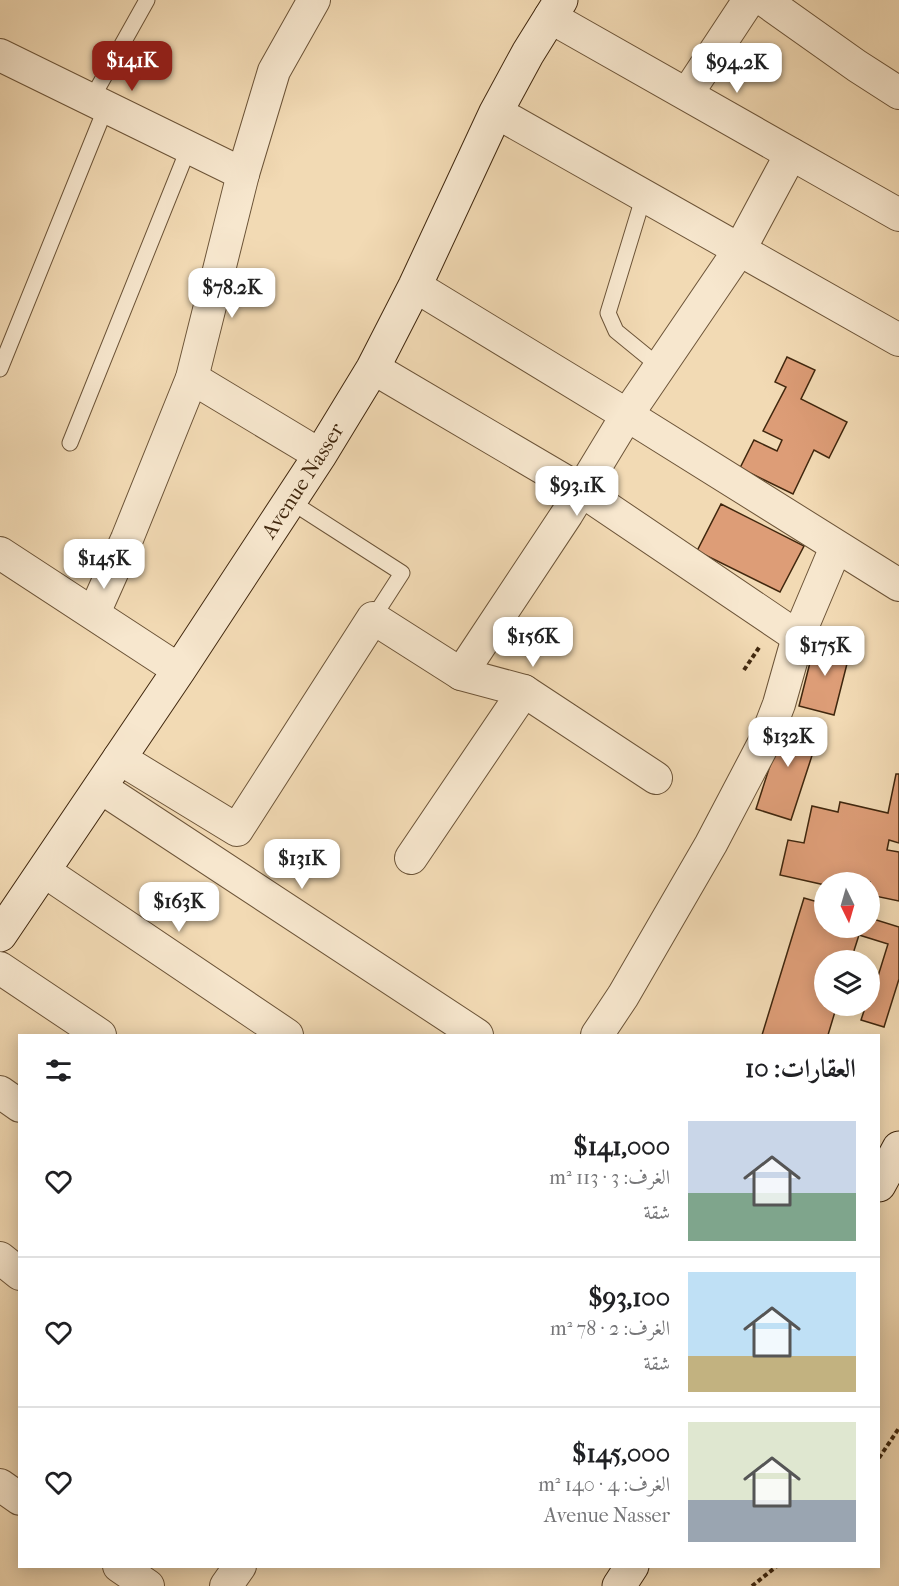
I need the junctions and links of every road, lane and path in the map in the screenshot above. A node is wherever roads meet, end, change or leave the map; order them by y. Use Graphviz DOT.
graph roads {
  1 [pos="147,0"];
  2 [pos="314,0"];
  3 [pos="749,0"];
  4 [pos="764,0"];
  5 [pos="556,9"];
  6 [pos="0,55"];
  7 [pos="899,93"];
  8 [pos="687,94"];
  9 [pos="98,104"];
  10 [pos="496,112"];
  11 [pos="189,147"];
  12 [pos="791,154"];
  13 [pos="243,174"];
  14 [pos="644,195"];
  15 [pos="899,215"];
  16 [pos="740,249"];
  17 [pos="415,286"];
  18 [pos="899,340"];
  19 [pos="660,367"];
  20 [pos="373,368"];
  21 [pos="0,369"];
  22 [pos="192,378"];
  23 [pos="627,415"];
  24 [pos="70,443"];
  25 [pos="321,455"];
  26 [pos="582,491"];
  27 [pos="290,501"];
  28 [pos="836,547"];
  29 [pos="0,553"];
  30 [pos="899,585"];
  31 [pos="94,613"];
  32 [pos="373,618"];
  33 [pos="798,637"];
  34 [pos="179,670"];
  35 [pos="461,674"];
  36 [pos="524,691"];
  37 [pos="119,758"];
  38 [pos="657,778"];
  39 [pos="100,787"];
  40 [pos="411,858"];
  41 [pos="44,871"];
  42 [pos="0,935"];
  43 [pos="0,968"];
  44 [pos="99,1034"];
  45 [pos="286,1034"];
  46 [pos="475,1034"];
  47 [pos="598,1034"];
  48 [pos="0,1092"];
  49 [pos="18,1105"];
  50 [pos="899,1148"];
  51 [pos="880,1183"];
  52 [pos="0,1258"];
  53 [pos="18,1272"];
  54 [pos="899,1428"];
  55 [pos="880,1456"];
  56 [pos="0,1485"];
  57 [pos="18,1497"];
  58 [pos="121,1568"];
  59 [pos="239,1568"];
  60 [pos="631,1568"];
  61 [pos="774,1568"];
  62 [pos="148,1586"];
  63 [pos="226,1586"];
  64 [pos="619,1586"];
  65 [pos="752,1586"];
  1 -- 9 [label="lane"];
  2 -- 13 [label="street"];
  3 -- 8 [label="street"];
  4 -- 7 [label="street"];
  5 -- 8 [label="street"];
  5 -- 10 [label="street, Avenue Nasser"];
  6 -- 9 [label="street"];
  8 -- 12 [label="street"];
  9 -- 11 [label="street"];
  9 -- 21 [label="lane"];
  10 -- 14 [label="street"];
  10 -- 17 [label="street, Avenue Nasser"];
  11 -- 13 [label="street"];
  11 -- 24 [label="lane"];
  12 -- 15 [label="street"];
  12 -- 16 [label="street"];
  13 -- 22 [label="street"];
  14 -- 16 [label="street"];
  14 -- 19 [label="lane"];
  16 -- 18 [label="street"];
  16 -- 19 [label="street"];
  17 -- 20 [label="street, Avenue Nasser"];
  17 -- 23 [label="street"];
  19 -- 23 [label="street"];
  20 -- 25 [label="street, Avenue Nasser"];
  20 -- 26 [label="street"];
  22 -- 25 [label="street"];
  22 -- 31 [label="street"];
  23 -- 26 [label="street"];
  23 -- 28 [label="street"];
  25 -- 27 [label="street, Avenue Nasser"];
  26 -- 33 [label="street"];
  26 -- 35 [label="street"];
  27 -- 32 [label="lane"];
  27 -- 34 [label="street, Avenue Nasser"];
  28 -- 30 [label="street"];
  28 -- 33 [label="street"];
  29 -- 31 [label="street"];
  31 -- 34 [label="street"];
  32 -- 35 [label="street"];
  32 -- 37 [label="street"];
  33 -- 47 [label="street"];
  34 -- 37 [label="street, Avenue Nasser"];
  35 -- 36 [label="street"];
  36 -- 38 [label="street"];
  36 -- 40 [label="street"];
  37 -- 39 [label="street, Avenue Nasser"];
  39 -- 41 [label="street, Avenue Nasser"];
  39 -- 46 [label="street"];
  41 -- 42 [label="street, Avenue Nasser"];
  41 -- 45 [label="street"];
  43 -- 44 [label="street"];
  48 -- 49 [label="street"];
  50 -- 51 [label="street"];
  52 -- 53 [label="street"];
  54 -- 55 [label="path"];
  56 -- 57 [label="street"];
  58 -- 62 [label="street"];
  59 -- 63 [label="street"];
  60 -- 64 [label="street"];
  61 -- 65 [label="path"];
}
